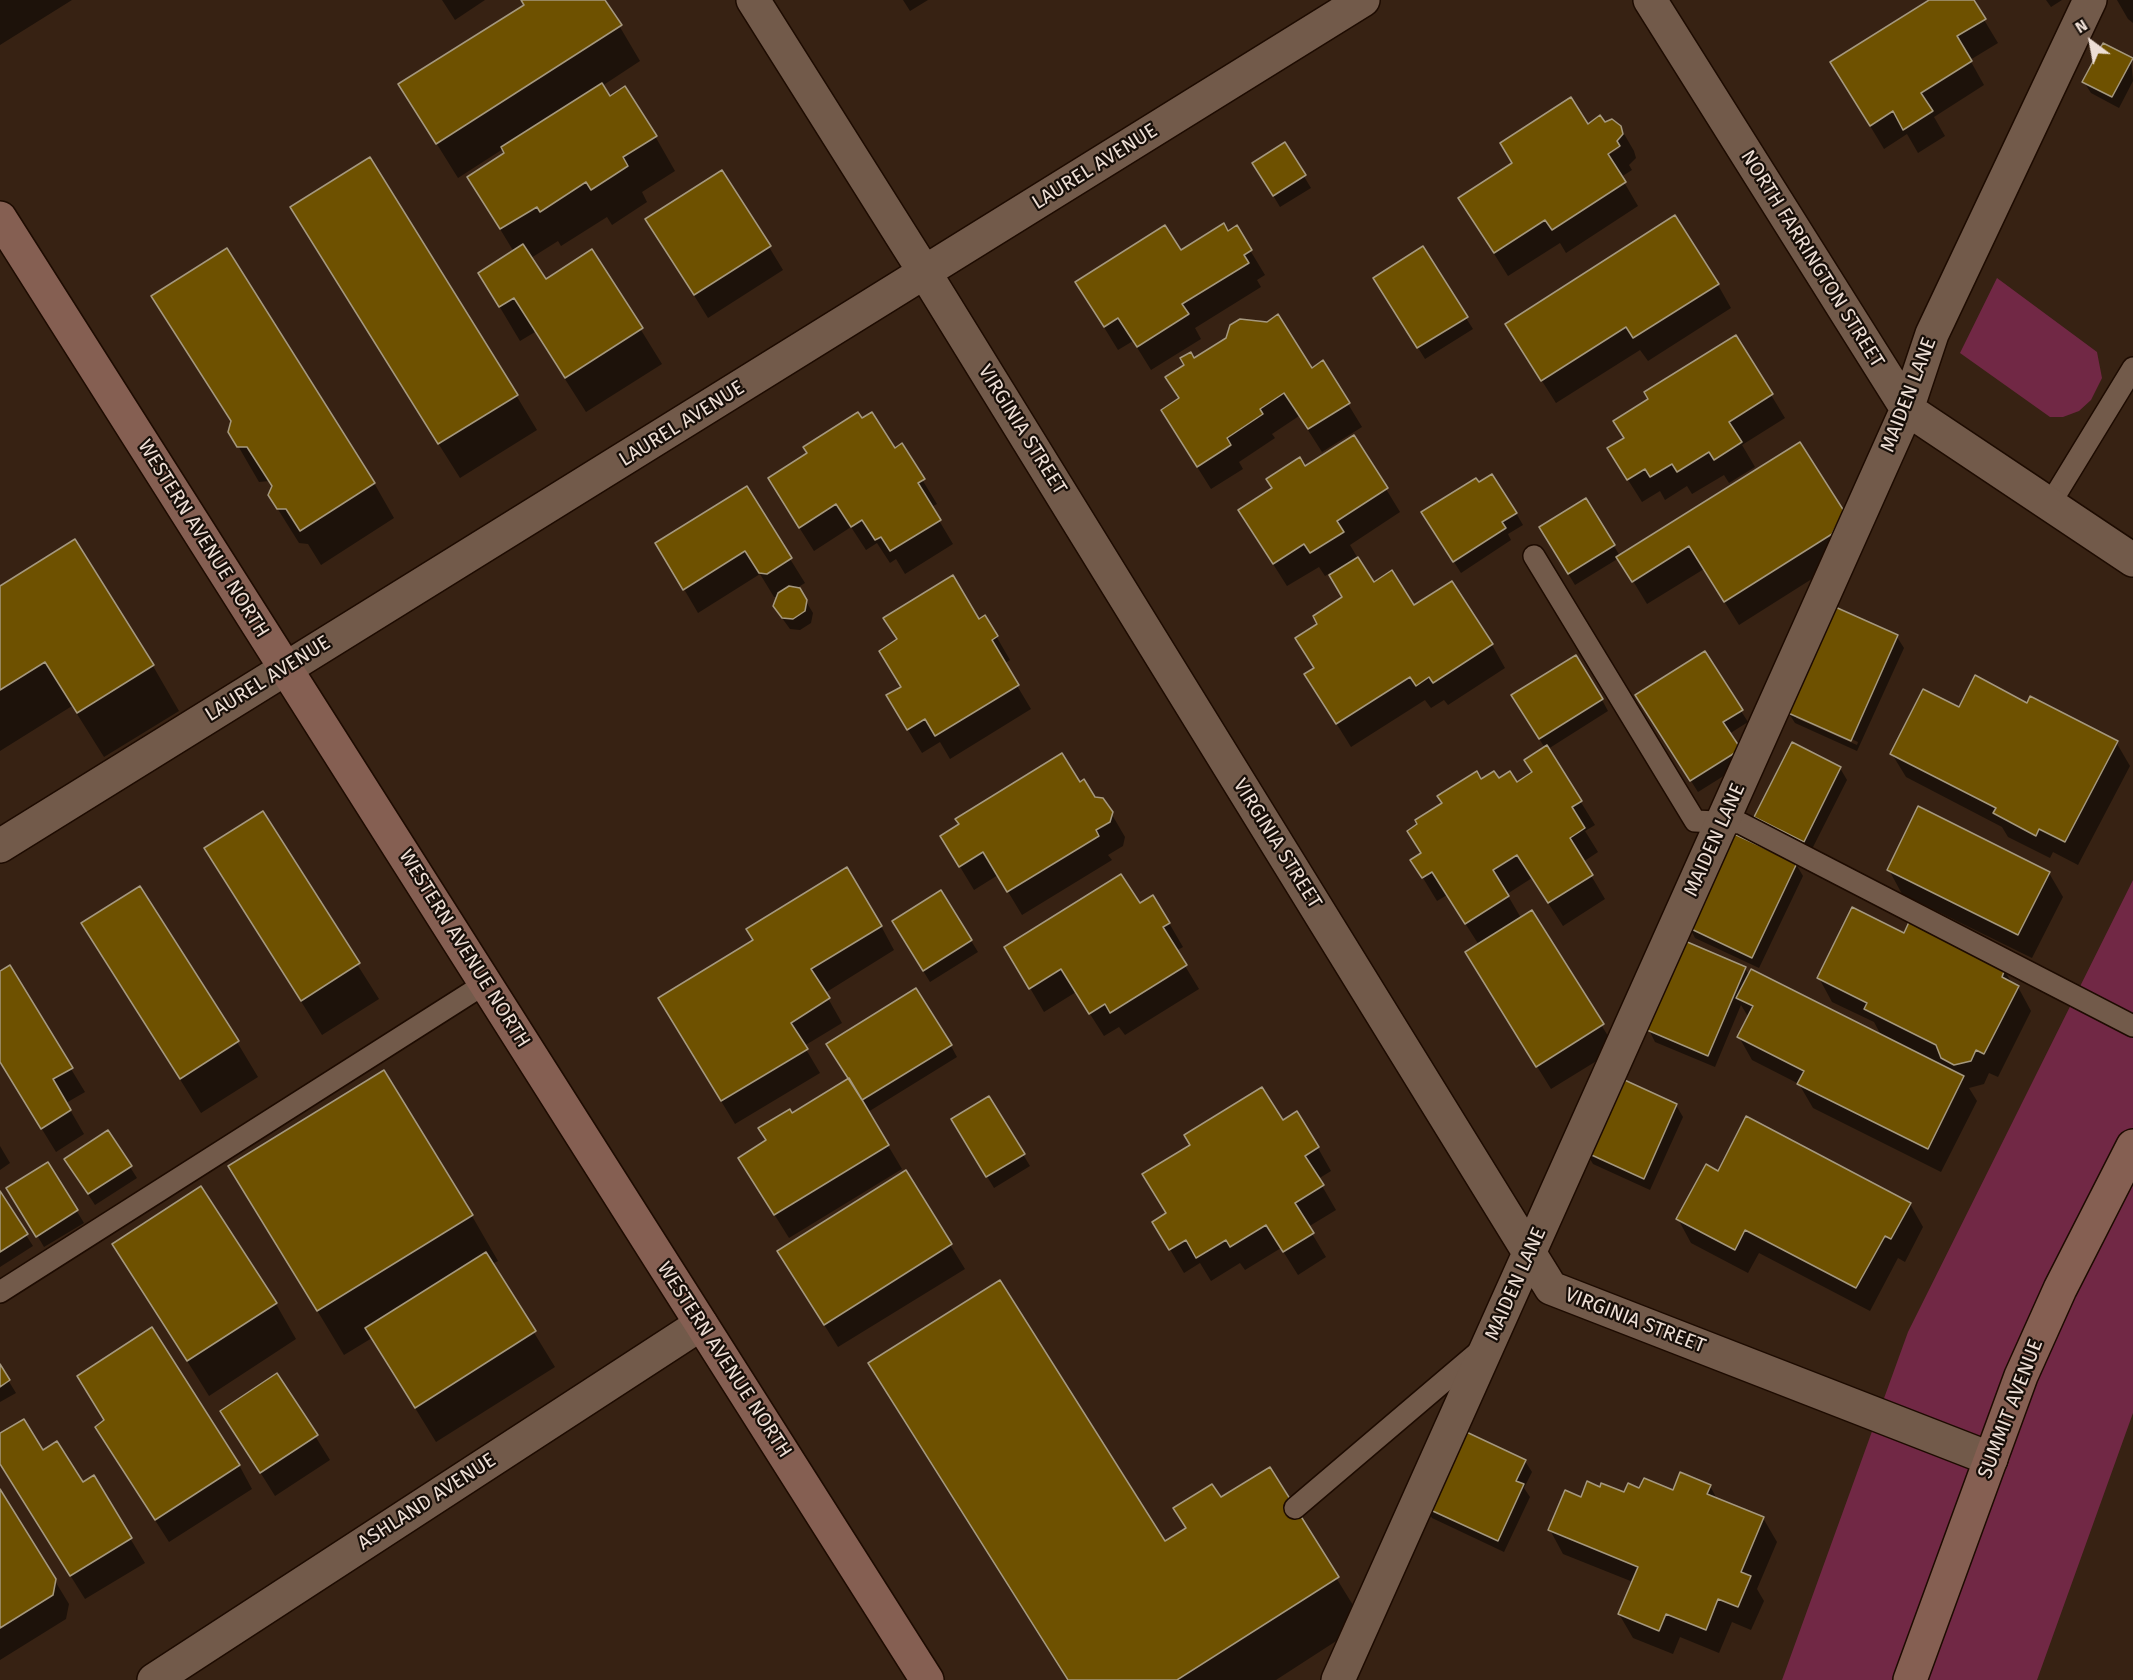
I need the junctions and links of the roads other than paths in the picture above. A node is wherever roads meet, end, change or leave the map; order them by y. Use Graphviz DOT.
graph roads {
  1 [pos="753,0"];
  2 [pos="1363,0"];
  3 [pos="1650,0"];
  4 [pos="2090,0"];
  5 [pos="0,218"];
  6 [pos="925,273"];
  7 [pos="2133,368"];
  8 [pos="1907,409"];
  9 [pos="2050,504"];
  10 [pos="1534,556"];
  11 [pos="2133,560"];
  12 [pos="286,669"];
  13 [pos="1723,822"];
  14 [pos="0,846"];
  15 [pos="486,983"];
  16 [pos="2133,1026"];
  17 [pos="2133,1146"];
  18 [pos="1529,1254"];
  19 [pos="0,1292"];
  20 [pos="701,1324"];
  21 [pos="1491,1341"];
  22 [pos="1991,1459"];
  23 [pos="1295,1508"];
  24 [pos="154,1680"];
  25 [pos="927,1680"];
  26 [pos="1338,1680"];
  27 [pos="1910,1680"];
  1 -- 6 [label="street, VIRGINIA STREET"];
  2 -- 6 [label="street, LAUREL AVENUE"];
  3 -- 8 [label="street, NORTH FARRINGTON STREET"];
  4 -- 8 [label="street, MAIDEN LANE"];
  5 -- 12 [label="street, WESTERN AVENUE NORTH"];
  6 -- 12 [label="street, LAUREL AVENUE"];
  6 -- 18 [label="street, VIRGINIA STREET"];
  7 -- 9 [label="lane"];
  8 -- 9 [label="street, NORTH FARRINGTON STREET"];
  8 -- 13 [label="street, MAIDEN LANE"];
  9 -- 11 [label="street, NORTH FARRINGTON STREET"];
  10 -- 13 [label="lane"];
  12 -- 14 [label="street, LAUREL AVENUE"];
  12 -- 15 [label="street, WESTERN AVENUE NORTH"];
  13 -- 16 [label="lane"];
  13 -- 18 [label="street, MAIDEN LANE"];
  15 -- 19 [label="lane"];
  15 -- 20 [label="street, WESTERN AVENUE NORTH"];
  17 -- 22 [label="street, SUMMIT AVENUE"];
  18 -- 21 [label="street, MAIDEN LANE"];
  18 -- 22 [label="street, VIRGINIA STREET"];
  20 -- 24 [label="street, ASHLAND AVENUE"];
  20 -- 25 [label="street, WESTERN AVENUE NORTH"];
  21 -- 23 [label="lane"];
  21 -- 26 [label="street, MAIDEN LANE"];
  22 -- 27 [label="street, SUMMIT AVENUE"];
}
